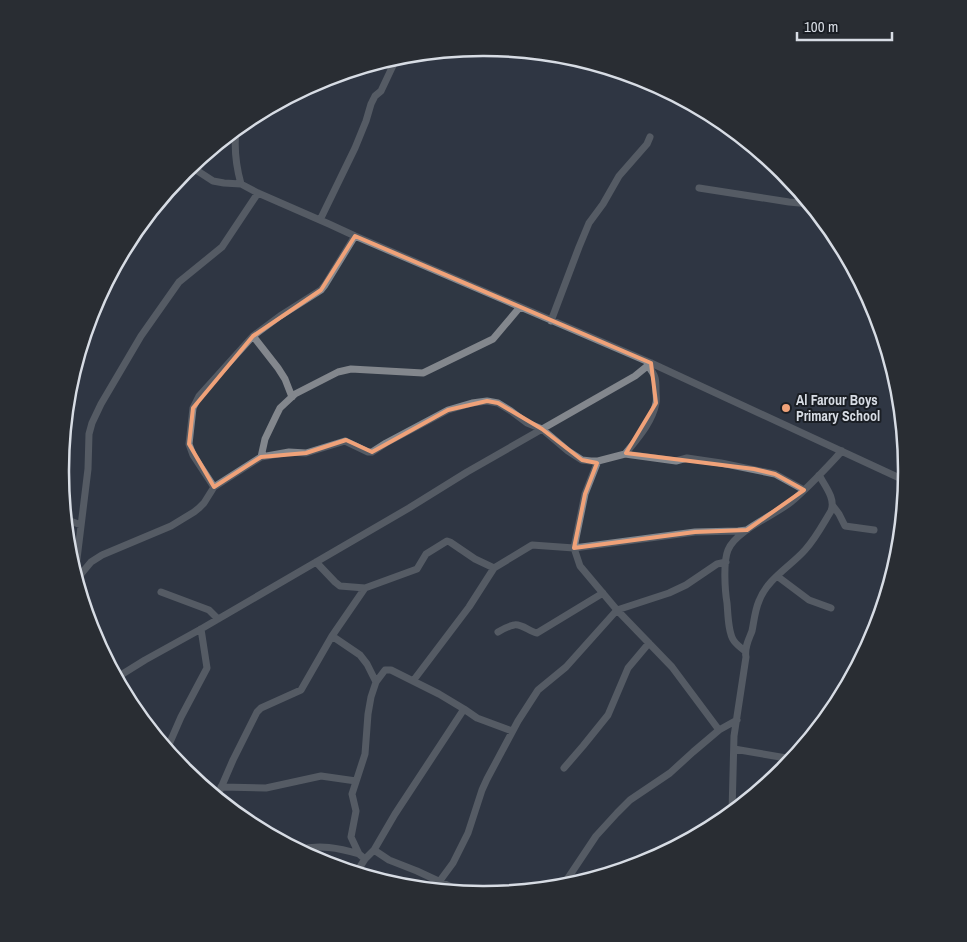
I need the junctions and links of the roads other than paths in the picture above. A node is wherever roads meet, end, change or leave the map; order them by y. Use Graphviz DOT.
graph roads {
  1 [pos="393,66"];
  2 [pos="650,137"];
  3 [pos="235,139"];
  4 [pos="197,171"];
  5 [pos="241,184"];
  6 [pos="699,188"];
  7 [pos="258,193"];
  8 [pos="799,203"];
  9 [pos="320,220"];
  10 [pos="355,236"];
  11 [pos="520,307"];
  12 [pos="551,320"];
  13 [pos="253,336"];
  14 [pos="650,365"];
  15 [pos="292,397"];
  16 [pos="542,429"];
  17 [pos="842,451"];
  18 [pos="625,454"];
  19 [pos="262,457"];
  20 [pos="598,461"];
  21 [pos="820,475"];
  22 [pos="898,477"];
  23 [pos="214,487"];
  24 [pos="804,490"];
  25 [pos="833,506"];
  26 [pos="72,521"];
  27 [pos="81,525"];
  28 [pos="747,530"];
  29 [pos="874,530"];
  30 [pos="574,548"];
  31 [pos="77,553"];
  32 [pos="316,562"];
  33 [pos="726,562"];
  34 [pos="494,568"];
  35 [pos="82,573"];
  36 [pos="777,576"];
  37 [pos="365,588"];
  38 [pos="161,592"];
  39 [pos="602,593"];
  40 [pos="831,608"];
  41 [pos="617,610"];
  42 [pos="218,619"];
  43 [pos="201,629"];
  44 [pos="498,632"];
  45 [pos="332,636"];
  46 [pos="649,643"];
  47 [pos="745,652"];
  48 [pos="122,674"];
  49 [pos="413,681"];
  50 [pos="376,682"];
  51 [pos="464,709"];
  52 [pos="737,720"];
  53 [pos="719,730"];
  54 [pos="512,731"];
  55 [pos="170,741"];
  56 [pos="734,749"];
  57 [pos="783,757"];
  58 [pos="564,768"];
  59 [pos="356,781"];
  60 [pos="221,787"];
  61 [pos="220,791"];
  62 [pos="732,803"];
  63 [pos="311,848"];
  64 [pos="374,850"];
  65 [pos="362,857"];
  66 [pos="358,867"];
  67 [pos="569,877"];
  68 [pos="439,882"];
  69 [pos="442,883"];
  1 -- 9 [label="street"];
  2 -- 12 [label="street"];
  3 -- 5 [label="street"];
  4 -- 5 [label="street"];
  5 -- 7 [label="street"];
  6 -- 8 [label="street"];
  7 -- 9 [label="street"];
  7 -- 27 [label="street"];
  9 -- 10 [label="street"];
  10 -- 11 [label="street"];
  10 -- 13 [label="street"];
  11 -- 12 [label="street"];
  11 -- 15 [label="street"];
  12 -- 14 [label="street"];
  13 -- 15 [label="street"];
  13 -- 23 [label="street"];
  14 -- 16 [label="street"];
  14 -- 17 [label="street"];
  14 -- 18 [label="street"];
  15 -- 19 [label="street"];
  16 -- 19 [label="street"];
  16 -- 20 [label="street"];
  16 -- 32 [label="street"];
  17 -- 21 [label="street"];
  17 -- 22 [label="street"];
  18 -- 20 [label="street"];
  18 -- 24 [label="street"];
  19 -- 23 [label="street"];
  20 -- 30 [label="street"];
  21 -- 24 [label="street"];
  21 -- 25 [label="street"];
  23 -- 35 [label="street"];
  24 -- 28 [label="street"];
  25 -- 29 [label="street"];
  25 -- 36 [label="street"];
  26 -- 27 [label="street"];
  27 -- 31 [label="street"];
  28 -- 30 [label="street"];
  28 -- 33 [label="street"];
  30 -- 34 [label="street"];
  30 -- 39 [label="street"];
  32 -- 37 [label="street"];
  32 -- 42 [label="street"];
  33 -- 41 [label="street"];
  33 -- 47 [label="street"];
  34 -- 37 [label="street"];
  34 -- 49 [label="street"];
  36 -- 40 [label="street"];
  36 -- 47 [label="street"];
  37 -- 45 [label="street"];
  38 -- 42 [label="street"];
  39 -- 41 [label="street"];
  39 -- 44 [label="street"];
  41 -- 46 [label="street"];
  41 -- 54 [label="street"];
  42 -- 43 [label="street"];
  43 -- 48 [label="street"];
  43 -- 55 [label="street"];
  45 -- 50 [label="street"];
  45 -- 60 [label="street"];
  46 -- 53 [label="street"];
  46 -- 58 [label="street"];
  47 -- 52 [label="street"];
  49 -- 50 [label="street"];
  49 -- 51 [label="street"];
  50 -- 59 [label="street"];
  51 -- 54 [label="street"];
  51 -- 64 [label="street"];
  52 -- 53 [label="street"];
  52 -- 56 [label="street"];
  53 -- 67 [label="street"];
  54 -- 68 [label="street"];
  56 -- 57 [label="street"];
  56 -- 62 [label="street"];
  59 -- 60 [label="street"];
  59 -- 65 [label="street"];
  60 -- 61 [label="street"];
  63 -- 65 [label="street"];
  64 -- 65 [label="street"];
  64 -- 68 [label="street"];
  65 -- 66 [label="street"];
  68 -- 69 [label="street"];
}
